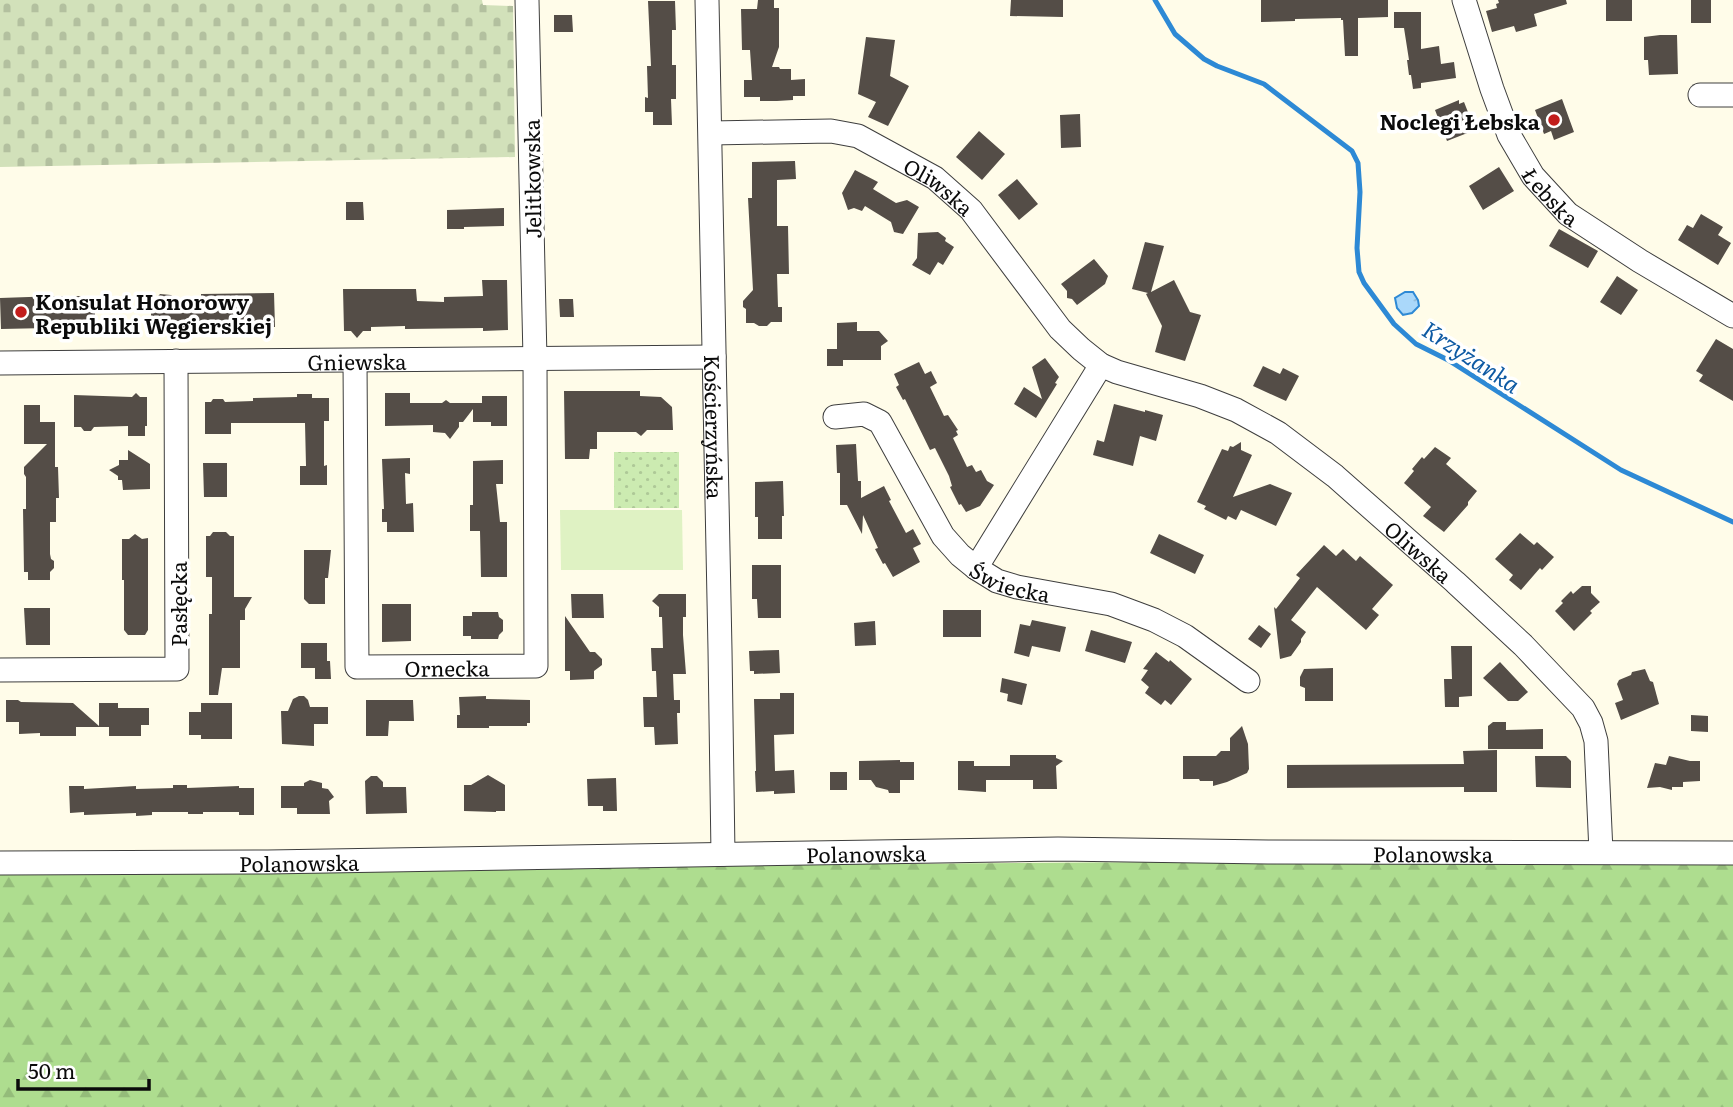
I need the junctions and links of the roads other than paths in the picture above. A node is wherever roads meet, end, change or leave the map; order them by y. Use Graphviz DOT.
graph roads {
  1 [pos="527,0"];
  2 [pos="707,0"];
  3 [pos="1464,0"];
  4 [pos="1733,95"];
  5 [pos="1700,96"];
  6 [pos="710,133"];
  7 [pos="1733,316"];
  8 [pos="714,357"];
  9 [pos="535,359"];
  10 [pos="176,361"];
  11 [pos="355,361"];
  12 [pos="0,363"];
  13 [pos="1101,365"];
  14 [pos="835,417"];
  15 [pos="976,568"];
  16 [pos="0,670"];
  17 [pos="1248,681"];
  18 [pos="1601,852"];
  19 [pos="1733,853"];
  20 [pos="723,854"];
  21 [pos="0,863"];
  1 -- 9 [label="street, Jelitkowska"];
  2 -- 6 [label="street, Kościerzyńska"];
  3 -- 7 [label="street, Łebska"];
  4 -- 5 [label="street"];
  6 -- 8 [label="street, Kościerzyńska"];
  6 -- 13 [label="street, Oliwska"];
  8 -- 9 [label="street, Gniewska"];
  8 -- 20 [label="street, Kościerzyńska"];
  9 -- 11 [label="street, Gniewska"];
  9 -- 11 [label="street, Ornecka"];
  10 -- 11 [label="street, Gniewska"];
  10 -- 12 [label="street, Gniewska"];
  10 -- 16 [label="street, Pasłęcka"];
  13 -- 15 [label="street"];
  13 -- 18 [label="street, Oliwska"];
  14 -- 15 [label="street, Świecka"];
  15 -- 17 [label="street, Świecka"];
  18 -- 19 [label="street, Polanowska"];
  18 -- 20 [label="street, Polanowska"];
  20 -- 21 [label="street, Polanowska"];
}
